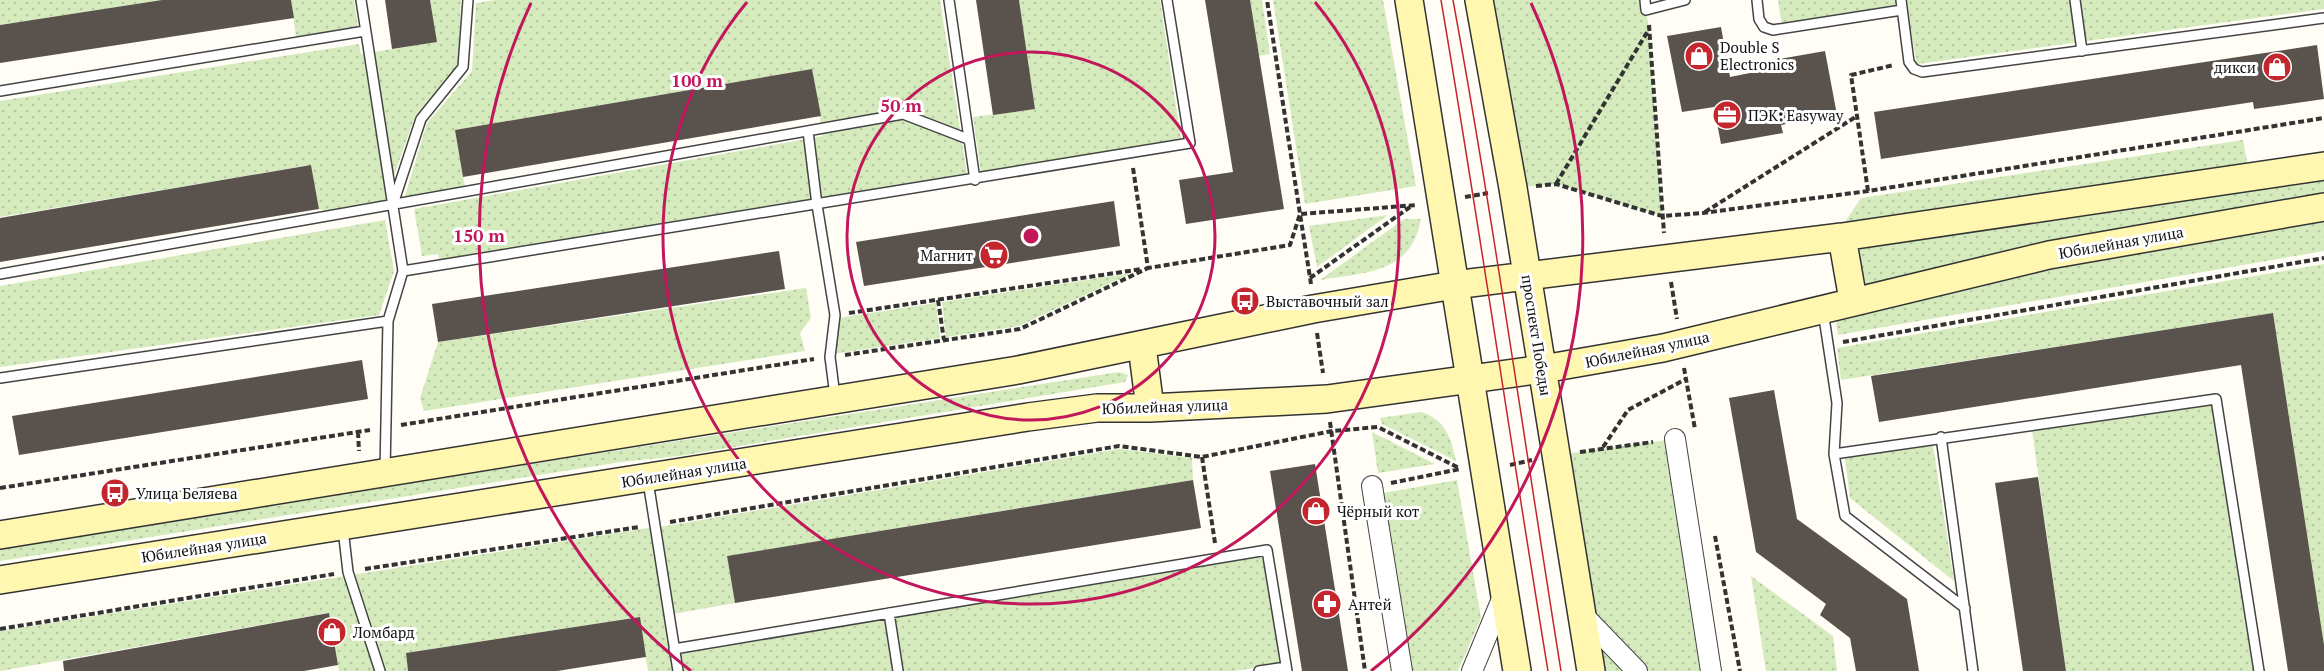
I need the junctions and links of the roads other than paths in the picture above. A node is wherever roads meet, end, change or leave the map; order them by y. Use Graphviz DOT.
graph roads {
  1 [pos="361,0"];
  2 [pos="468,0"];
  3 [pos="949,0"];
  4 [pos="1167,0"];
  5 [pos="1409,0"];
  6 [pos="1479,0"];
  7 [pos="1645,0"];
  8 [pos="1685,0"];
  9 [pos="1757,0"];
  10 [pos="2075,0"];
  11 [pos="1901,5"];
  12 [pos="2324,18"];
  13 [pos="364,31"];
  14 [pos="2082,51"];
  15 [pos="0,91"];
  16 [pos="808,131"];
  17 [pos="968,139"];
  18 [pos="2324,166"];
  19 [pos="975,180"];
  20 [pos="817,205"];
  21 [pos="392,207"];
  22 [pos="2324,207"];
  23 [pos="1842,237"];
  24 [pos="403,271"];
  25 [pos="0,274"];
  26 [pos="1527,274"];
  27 [pos="1454,285"];
  28 [pos="1853,300"];
  29 [pos="1822,308"];
  30 [pos="388,321"];
  31 [pos="1142,346"];
  32 [pos="1543,369"];
  33 [pos="0,378"];
  34 [pos="1470,381"];
  35 [pos="836,402"];
  36 [pos="1150,408"];
  37 [pos="1941,437"];
  38 [pos="1675,439"];
  39 [pos="1834,454"];
  40 [pos="385,471"];
  41 [pos="648,478"];
  42 [pos="1372,486"];
  43 [pos="342,524"];
  44 [pos="0,535"];
  45 [pos="0,580"];
  46 [pos="1504,594"];
  47 [pos="1965,608"];
  48 [pos="889,613"];
  49 [pos="1582,614"];
  50 [pos="674,649"];
  51 [pos="1287,669"];
  52 [pos="380,671"];
  53 [pos="678,671"];
  54 [pos="898,671"];
  55 [pos="1259,671"];
  56 [pos="1402,671"];
  57 [pos="1472,671"];
  58 [pos="1516,671"];
  59 [pos="1591,671"];
  60 [pos="1637,671"];
  61 [pos="1711,671"];
  62 [pos="1973,671"];
  63 [pos="2259,671"];
  1 -- 13 [label="lane"];
  2 -- 21 [label="lane"];
  3 -- 17 [label="lane"];
  4 -- 19 [label="lane"];
  5 -- 27 [label="street"];
  6 -- 26 [label="street, проспект Победы"];
  7 -- 8 [label="lane"];
  9 -- 11 [label="lane"];
  10 -- 14 [label="lane"];
  11 -- 14 [label="lane"];
  12 -- 14 [label="lane"];
  13 -- 15 [label="lane"];
  13 -- 21 [label="lane"];
  16 -- 17 [label="lane"];
  16 -- 20 [label="lane"];
  16 -- 21 [label="lane"];
  17 -- 19 [label="lane"];
  18 -- 23 [label="street"];
  19 -- 20 [label="lane"];
  20 -- 24 [label="lane"];
  20 -- 35 [label="lane"];
  21 -- 24 [label="lane"];
  21 -- 25 [label="lane"];
  22 -- 28 [label="street, Юбилейная улица"];
  23 -- 26 [label="street"];
  23 -- 28 [label="street"];
  24 -- 30 [label="lane"];
  26 -- 27 [label="street"];
  26 -- 32 [label="street, проспект Победы"];
  27 -- 31 [label="street"];
  27 -- 34 [label="street"];
  28 -- 29 [label="street, Юбилейная улица"];
  29 -- 32 [label="street, Юбилейная улица"];
  29 -- 39 [label="lane"];
  30 -- 33 [label="lane"];
  30 -- 40 [label="lane"];
  31 -- 35 [label="street"];
  31 -- 36 [label="street"];
  32 -- 34 [label="street, Юбилейная улица"];
  32 -- 49 [label="street, проспект Победы"];
  34 -- 36 [label="street, Юбилейная улица"];
  34 -- 46 [label="street"];
  35 -- 40 [label="street"];
  36 -- 41 [label="street, Юбилейная улица"];
  37 -- 39 [label="lane"];
  37 -- 47 [label="lane"];
  37 -- 63 [label="lane"];
  38 -- 61 [label="street"];
  39 -- 47 [label="lane"];
  40 -- 44 [label="street"];
  41 -- 43 [label="street, Юбилейная улица"];
  41 -- 50 [label="lane"];
  42 -- 56 [label="street"];
  43 -- 45 [label="street, Юбилейная улица"];
  43 -- 52 [label="lane"];
  46 -- 57 [label="street"];
  46 -- 58 [label="street"];
  47 -- 62 [label="lane"];
  48 -- 50 [label="lane"];
  48 -- 51 [label="lane"];
  48 -- 54 [label="lane"];
  49 -- 59 [label="street, проспект Победы"];
  49 -- 60 [label="street"];
  50 -- 53 [label="lane"];
  51 -- 55 [label="lane"];
}
